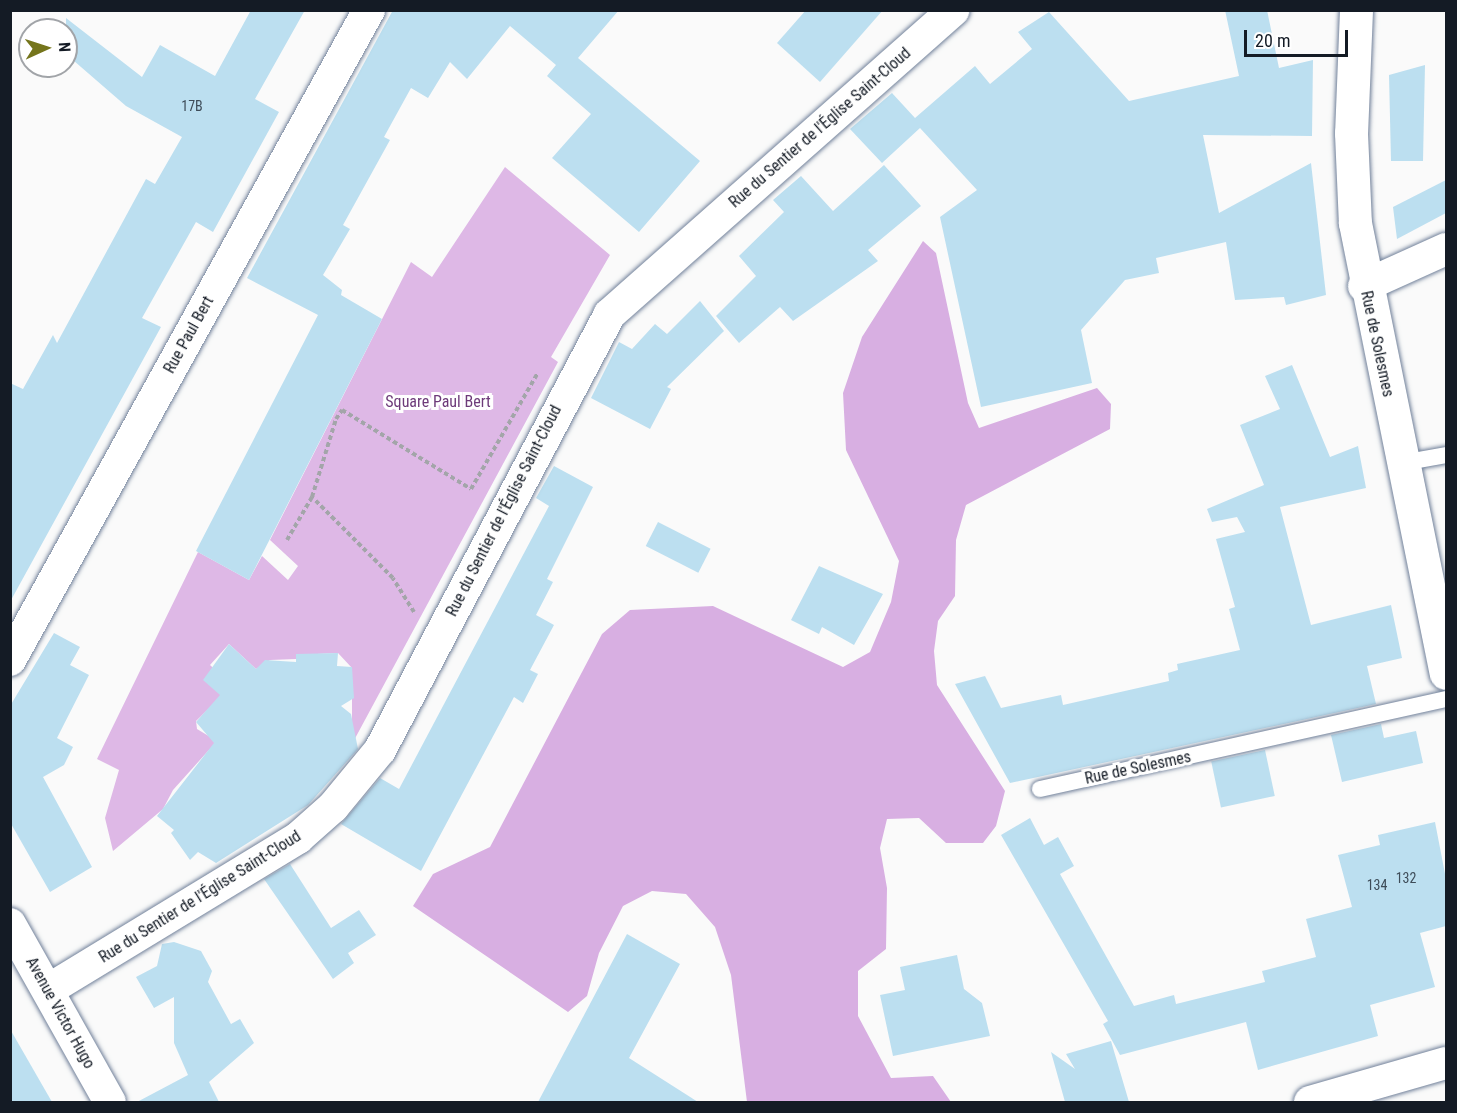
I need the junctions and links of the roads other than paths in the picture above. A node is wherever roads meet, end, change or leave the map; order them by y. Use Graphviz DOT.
graph roads {
  1 [pos="369,10"];
  2 [pos="954,10"];
  3 [pos="1356,10"];
  4 [pos="1446,249"];
  5 [pos="1364,286"];
  6 [pos="1446,455"];
  7 [pos="1402,463"];
  8 [pos="10,660"];
  9 [pos="1446,673"];
  10 [pos="1446,699"];
  11 [pos="1040,789"];
  12 [pos="10,924"];
  13 [pos="48,990"];
  14 [pos="1446,1063"];
  15 [pos="110,1102"];
  16 [pos="1310,1102"];
  1 -- 8 [label="street, Rue Paul Bert"];
  2 -- 13 [label="street, Rue du Sentier de l'Église Saint-Cloud"];
  3 -- 5 [label="main road, Rue de Solesmes"];
  4 -- 5 [label="street"];
  5 -- 7 [label="main road, Rue de Solesmes"];
  6 -- 7 [label="lane"];
  7 -- 9 [label="main road, Rue de Solesmes"];
  10 -- 11 [label="lane, Rue de Solesmes"];
  12 -- 13 [label="street, Avenue Victor Hugo"];
  13 -- 15 [label="street, Avenue Victor Hugo"];
  14 -- 16 [label="street"];
}
